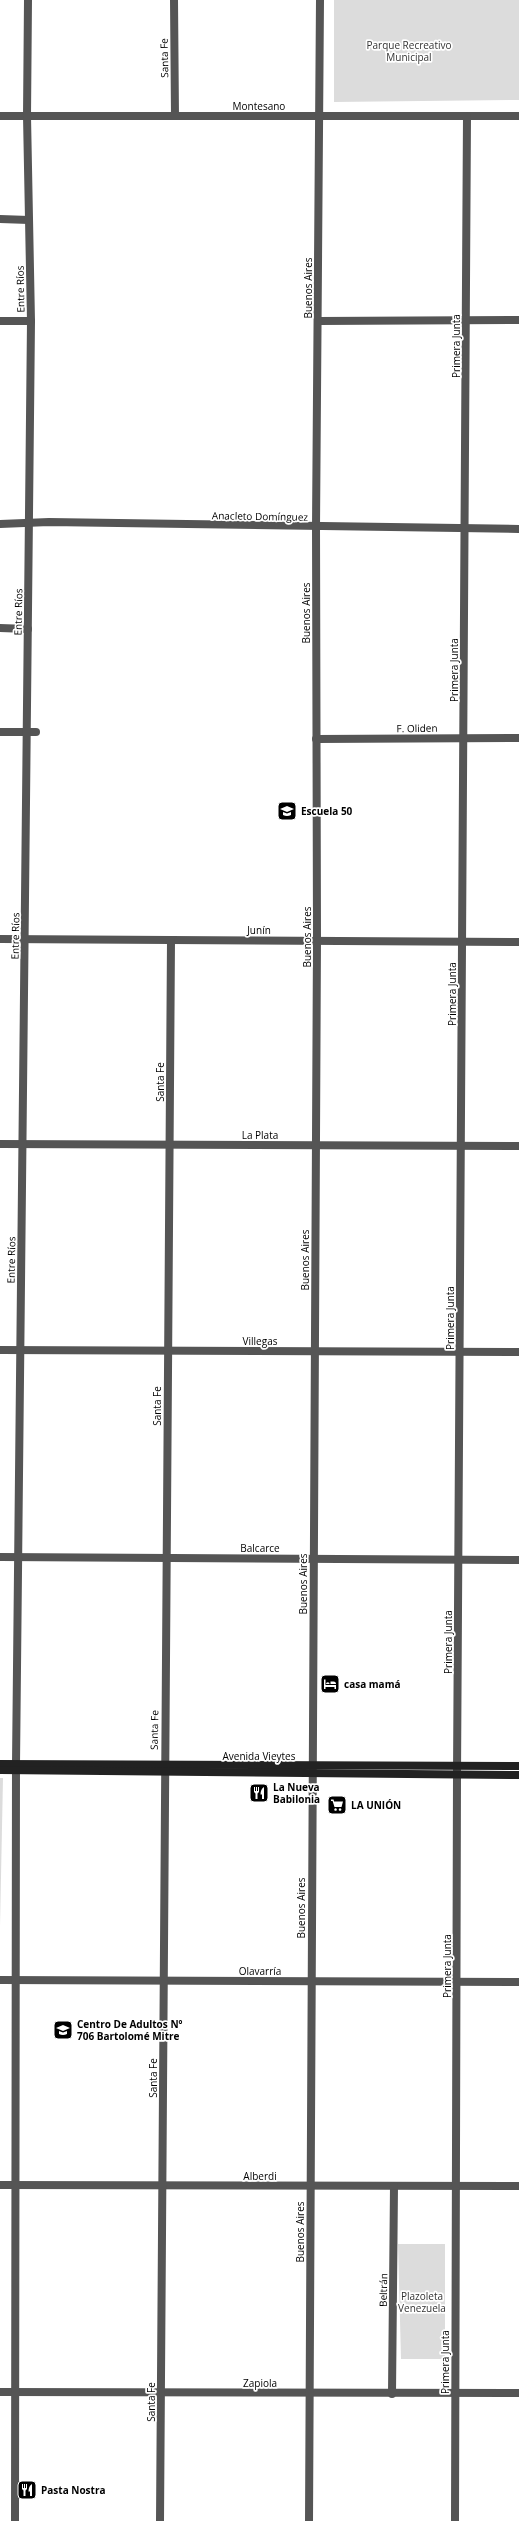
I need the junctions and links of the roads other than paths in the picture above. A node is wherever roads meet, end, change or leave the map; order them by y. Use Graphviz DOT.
graph roads {
  1 [pos="28,0"];
  2 [pos="174,0"];
  3 [pos="320,0"];
  4 [pos="0,116"];
  5 [pos="28,116"];
  6 [pos="175,116"];
  7 [pos="319,116"];
  8 [pos="467,116"];
  9 [pos="519,116"];
  10 [pos="0,219"];
  11 [pos="29,220"];
  12 [pos="466,320"];
  13 [pos="519,320"];
  14 [pos="0,321"];
  15 [pos="31,321"];
  16 [pos="318,321"];
  17 [pos="29,523"];
  18 [pos="0,524"];
  19 [pos="316,527"];
  20 [pos="465,528"];
  21 [pos="519,528"];
  22 [pos="0,628"];
  23 [pos="28,629"];
  24 [pos="0,732"];
  25 [pos="27,732"];
  26 [pos="36,732"];
  27 [pos="464,737"];
  28 [pos="519,738"];
  29 [pos="316,739"];
  30 [pos="0,939"];
  31 [pos="24,939"];
  32 [pos="317,939"];
  33 [pos="171,940"];
  34 [pos="463,941"];
  35 [pos="519,942"];
  36 [pos="0,1144"];
  37 [pos="22,1144"];
  38 [pos="169,1145"];
  39 [pos="316,1145"];
  40 [pos="462,1146"];
  41 [pos="519,1146"];
  42 [pos="0,1350"];
  43 [pos="20,1350"];
  44 [pos="168,1350"];
  45 [pos="314,1351"];
  46 [pos="460,1352"];
  47 [pos="519,1352"];
  48 [pos="0,1557"];
  49 [pos="18,1557"];
  50 [pos="166,1558"];
  51 [pos="313,1559"];
  52 [pos="459,1560"];
  53 [pos="519,1560"];
  54 [pos="0,1764"];
  55 [pos="519,1766"];
  56 [pos="16,1767"];
  57 [pos="164,1769"];
  58 [pos="312,1769"];
  59 [pos="0,1770"];
  60 [pos="457,1771"];
  61 [pos="519,1776"];
  62 [pos="0,1980"];
  63 [pos="15,1980"];
  64 [pos="163,1980"];
  65 [pos="311,1981"];
  66 [pos="457,1982"];
  67 [pos="519,1982"];
  68 [pos="0,2185"];
  69 [pos="15,2185"];
  70 [pos="162,2185"];
  71 [pos="310,2186"];
  72 [pos="394,2186"];
  73 [pos="456,2186"];
  74 [pos="519,2186"];
  75 [pos="0,2392"];
  76 [pos="15,2392"];
  77 [pos="161,2393"];
  78 [pos="309,2393"];
  79 [pos="519,2393"];
  80 [pos="392,2394"];
  81 [pos="455,2394"];
  82 [pos="14,2521"];
  83 [pos="160,2521"];
  84 [pos="309,2521"];
  85 [pos="455,2521"];
  1 -- 5 [label="street, Entre Ríos"];
  2 -- 6 [label="street, Santa Fe"];
  3 -- 7 [label="street, Buenos Aires"];
  4 -- 5 [label="street, Montesano"];
  5 -- 6 [label="street, Montesano"];
  5 -- 11 [label="street, Entre Ríos"];
  6 -- 7 [label="street, Montesano"];
  7 -- 8 [label="street, Montesano"];
  7 -- 16 [label="street, Buenos Aires"];
  8 -- 9 [label="street, Montesano"];
  8 -- 12 [label="street, Primera Junta"];
  10 -- 11 [label="street"];
  11 -- 15 [label="street, Entre Ríos"];
  12 -- 13 [label="street"];
  12 -- 16 [label="street"];
  12 -- 20 [label="street, Primera Junta"];
  14 -- 15 [label="street"];
  15 -- 17 [label="street, Entre Ríos"];
  16 -- 19 [label="street, Buenos Aires"];
  17 -- 18 [label="street, Anacleto Domínguez"];
  17 -- 19 [label="street, Anacleto Domínguez"];
  17 -- 23 [label="street, Entre Ríos"];
  19 -- 20 [label="street, Anacleto Domínguez"];
  19 -- 29 [label="street, Buenos Aires"];
  20 -- 21 [label="street, Anacleto Domínguez"];
  20 -- 27 [label="street, Primera Junta"];
  22 -- 23 [label="street"];
  23 -- 25 [label="street, Entre Ríos"];
  24 -- 25 [label="street"];
  25 -- 26 [label="street"];
  25 -- 31 [label="street, Entre Ríos"];
  27 -- 28 [label="street, F. Oliden"];
  27 -- 29 [label="street, F. Oliden"];
  27 -- 34 [label="street, Primera Junta"];
  29 -- 32 [label="street, Buenos Aires"];
  30 -- 31 [label="street, Junín"];
  31 -- 33 [label="street, Junín"];
  31 -- 37 [label="street, Entre Ríos"];
  32 -- 33 [label="street, Junín"];
  32 -- 34 [label="street, Junín"];
  32 -- 39 [label="street, Buenos Aires"];
  33 -- 38 [label="street, Santa Fe"];
  34 -- 35 [label="street, Junín"];
  34 -- 40 [label="street, Primera Junta"];
  36 -- 37 [label="street, La Plata"];
  37 -- 38 [label="street, La Plata"];
  37 -- 43 [label="street, Entre Ríos"];
  38 -- 39 [label="street, La Plata"];
  38 -- 44 [label="street, Santa Fe"];
  39 -- 40 [label="street, La Plata"];
  39 -- 45 [label="street, Buenos Aires"];
  40 -- 41 [label="street, La Plata"];
  40 -- 46 [label="street, Primera Junta"];
  42 -- 43 [label="street, Villegas"];
  43 -- 44 [label="street, Villegas"];
  43 -- 49 [label="street, Entre Ríos"];
  44 -- 45 [label="street, Villegas"];
  44 -- 50 [label="street, Santa Fe"];
  45 -- 46 [label="street, Villegas"];
  45 -- 51 [label="street, Buenos Aires"];
  46 -- 47 [label="street, Villegas"];
  46 -- 52 [label="street, Primera Junta"];
  48 -- 49 [label="street, Balcarce"];
  49 -- 50 [label="street, Balcarce"];
  49 -- 56 [label="street, Entre Ríos"];
  50 -- 51 [label="street, Balcarce"];
  50 -- 57 [label="street, Santa Fe"];
  51 -- 52 [label="street, Balcarce"];
  51 -- 58 [label="street, Buenos Aires"];
  52 -- 53 [label="street, Balcarce"];
  52 -- 60 [label="street, Primera Junta"];
  54 -- 56 [label="main road, Avenida Vieytes"];
  55 -- 60 [label="main road, Avenida Vieytes"];
  56 -- 57 [label="main road, Avenida Vieytes"];
  56 -- 59 [label="main road, Avenida Vieytes"];
  56 -- 63 [label="street, Entre Ríos"];
  57 -- 58 [label="main road, Avenida Vieytes"];
  57 -- 64 [label="street, Santa Fe"];
  58 -- 60 [label="main road, Avenida Vieytes"];
  58 -- 65 [label="street, Buenos Aires"];
  60 -- 61 [label="main road, Avenida Vieytes"];
  60 -- 66 [label="street, Primera Junta"];
  62 -- 63 [label="street, Olavarría"];
  63 -- 64 [label="street, Olavarría"];
  63 -- 69 [label="street, Entre Ríos"];
  64 -- 65 [label="street, Olavarría"];
  64 -- 70 [label="street, Santa Fe"];
  65 -- 66 [label="street, Olavarría"];
  65 -- 71 [label="street, Buenos Aires"];
  66 -- 67 [label="street, Olavarría"];
  66 -- 73 [label="street, Primera Junta"];
  68 -- 69 [label="street, Alberdi"];
  69 -- 70 [label="street, Alberdi"];
  69 -- 76 [label="street, Entre Ríos"];
  70 -- 71 [label="street, Alberdi"];
  70 -- 77 [label="street, Santa Fe"];
  71 -- 72 [label="street, Alberdi"];
  71 -- 78 [label="street, Buenos Aires"];
  72 -- 73 [label="street, Alberdi"];
  72 -- 80 [label="street, Beltrán"];
  73 -- 74 [label="street, Alberdi"];
  73 -- 81 [label="street, Primera Junta"];
  75 -- 76 [label="street, Zapiola"];
  76 -- 77 [label="street, Zapiola"];
  76 -- 82 [label="street, Entre Ríos"];
  77 -- 78 [label="street, Zapiola"];
  77 -- 83 [label="street, Santa Fe"];
  78 -- 80 [label="street, Zapiola"];
  78 -- 84 [label="street, Buenos Aires"];
  79 -- 81 [label="street, Zapiola"];
  80 -- 81 [label="street, Zapiola"];
  81 -- 85 [label="street, Primera Junta"];
}
